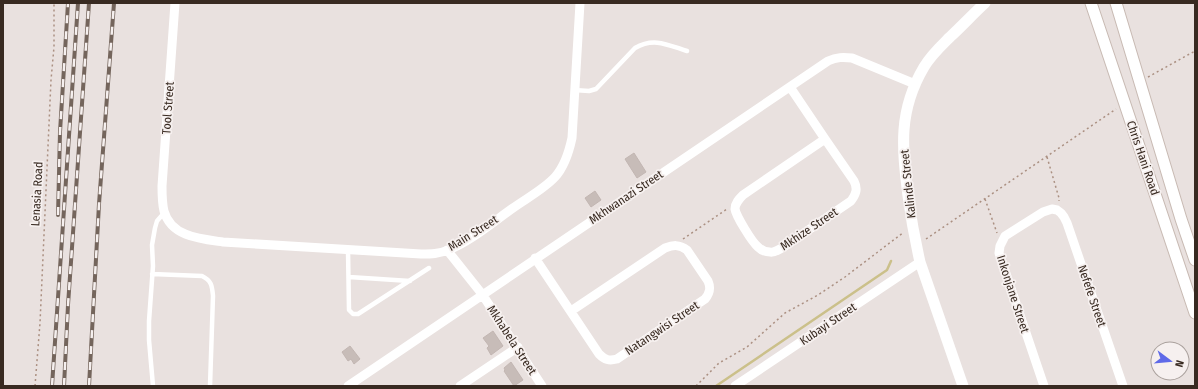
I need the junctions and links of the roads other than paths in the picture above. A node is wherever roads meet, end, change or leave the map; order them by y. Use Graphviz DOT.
graph roads {
  1 [pos="175,3"];
  2 [pos="580,3"];
  3 [pos="985,3"];
  4 [pos="1091,3"];
  5 [pos="1116,3"];
  6 [pos="686,51"];
  7 [pos="915,84"];
  8 [pos="790,87"];
  9 [pos="574,90"];
  10 [pos="825,139"];
  11 [pos="1057,210"];
  12 [pos="164,213"];
  13 [pos="348,250"];
  14 [pos="447,250"];
  15 [pos="535,258"];
  16 [pos="1195,260"];
  17 [pos="920,262"];
  18 [pos="430,268"];
  19 [pos="152,274"];
  20 [pos="349,277"];
  21 [pos="410,281"];
  22 [pos="482,294"];
  23 [pos="571,311"];
  24 [pos="1195,312"];
  25 [pos="518,348"];
  26 [pos="153,386"];
  27 [pos="210,386"];
  28 [pos="348,386"];
  29 [pos="460,386"];
  30 [pos="542,386"];
  31 [pos="735,386"];
  32 [pos="963,386"];
  33 [pos="1044,386"];
  34 [pos="1123,386"];
  1 -- 12 [label="street, Tool Street"];
  2 -- 9 [label="street, Main Street"];
  3 -- 7 [label="main road, Kalinde Street"];
  4 -- 24 [label="main road, Chris Hani Road"];
  5 -- 16 [label="main road, Chris Hani Road"];
  6 -- 9 [label="lane"];
  7 -- 8 [label="street, Mkhwanazi Street"];
  7 -- 17 [label="main road, Kalinde Street"];
  8 -- 10 [label="street, Mkhize Street"];
  8 -- 15 [label="street, Mkhwanazi Street"];
  9 -- 14 [label="street, Main Street"];
  10 -- 10 [label="street, Mkhize Street"];
  11 -- 33 [label="street, Inkonjane Street"];
  11 -- 34 [label="street, Nefefe Street"];
  12 -- 13 [label="street, Main Street"];
  12 -- 19 [label="lane"];
  13 -- 14 [label="street, Main Street"];
  13 -- 20 [label="lane"];
  14 -- 22 [label="street, Mkhabela Street"];
  15 -- 22 [label="street, Mkhwanazi Street"];
  15 -- 23 [label="street, Natangwisi Street"];
  17 -- 31 [label="street, Kubayi Street"];
  17 -- 32 [label="main road, Kalinde Street"];
  18 -- 21 [label="lane"];
  19 -- 26 [label="lane"];
  19 -- 27 [label="lane"];
  20 -- 21 [label="lane"];
  20 -- 21 [label="lane"];
  22 -- 25 [label="street, Mkhabela Street"];
  22 -- 28 [label="street, Mkhwanazi Street"];
  23 -- 23 [label="street, Natangwisi Street"];
  25 -- 29 [label="street"];
  25 -- 30 [label="street, Mkhabela Street"];
}
